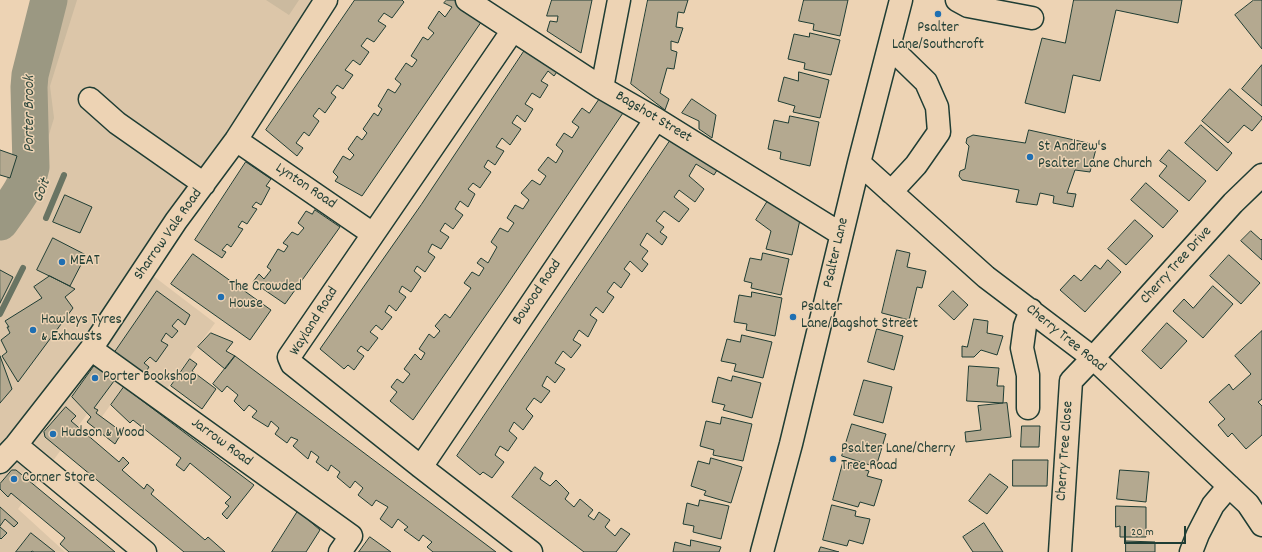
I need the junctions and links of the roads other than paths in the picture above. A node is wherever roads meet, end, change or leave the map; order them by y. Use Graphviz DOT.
graph roads {
  1 [pos="326,0"];
  2 [pos="467,0"];
  3 [pos="620,0"];
  4 [pos="901,0"];
  5 [pos="957,0"];
  6 [pos="1032,18"];
  7 [pos="513,30"];
  8 [pos="890,47"];
  9 [pos="602,88"];
  10 [pos="90,99"];
  11 [pos="656,119"];
  12 [pos="236,140"];
  13 [pos="859,163"];
  14 [pos="1262,175"];
  15 [pos="204,184"];
  16 [pos="891,192"];
  17 [pos="374,234"];
  18 [pos="841,234"];
  19 [pos="1031,310"];
  20 [pos="91,350"];
  21 [pos="1093,358"];
  22 [pos="1028,408"];
  23 [pos="16,445"];
  24 [pos="0,462"];
  25 [pos="420,468"];
  26 [pos="1229,486"];
  27 [pos="1262,525"];
  28 [pos="345,544"];
  29 [pos="145,552"];
  30 [pos="531,552"];
  31 [pos="762,552"];
  32 [pos="1060,552"];
  33 [pos="1192,552"];
  1 -- 12 [label="street, Sharrow Vale Road"];
  2 -- 7 [label="street, Bagshot Street"];
  3 -- 9 [label="street"];
  4 -- 8 [label="street, Psalter Lane"];
  5 -- 6 [label="street"];
  7 -- 9 [label="street, Bagshot Street"];
  7 -- 17 [label="street, Wayland Road"];
  8 -- 13 [label="street, Psalter Lane"];
  8 -- 16 [label="street"];
  9 -- 11 [label="street, Bagshot Street"];
  10 -- 15 [label="street"];
  11 -- 18 [label="street, Bagshot Street"];
  11 -- 25 [label="street, Bowood Road"];
  12 -- 15 [label="street, Sharrow Vale Road"];
  12 -- 17 [label="street, Lynton Road"];
  13 -- 16 [label="street, Cherry Tree Road"];
  13 -- 18 [label="street, Psalter Lane"];
  14 -- 21 [label="street, Cherry Tree Drive"];
  15 -- 20 [label="street, Sharrow Vale Road"];
  16 -- 19 [label="street, Cherry Tree Road"];
  17 -- 25 [label="street, Wayland Road"];
  18 -- 31 [label="street, Psalter Lane"];
  19 -- 21 [label="street, Cherry Tree Road"];
  19 -- 22 [label="street"];
  20 -- 23 [label="street, Sharrow Vale Road"];
  20 -- 28 [label="street, Jarrow Road"];
  21 -- 26 [label="street, Cherry Tree Road"];
  21 -- 32 [label="street, Cherry Tree Close"];
  23 -- 24 [label="street, Sharrow Vale Road"];
  23 -- 29 [label="street"];
  25 -- 30 [label="street, Wayland Road"];
  26 -- 27 [label="street, Cherry Tree Road"];
  26 -- 33 [label="street"];
}
